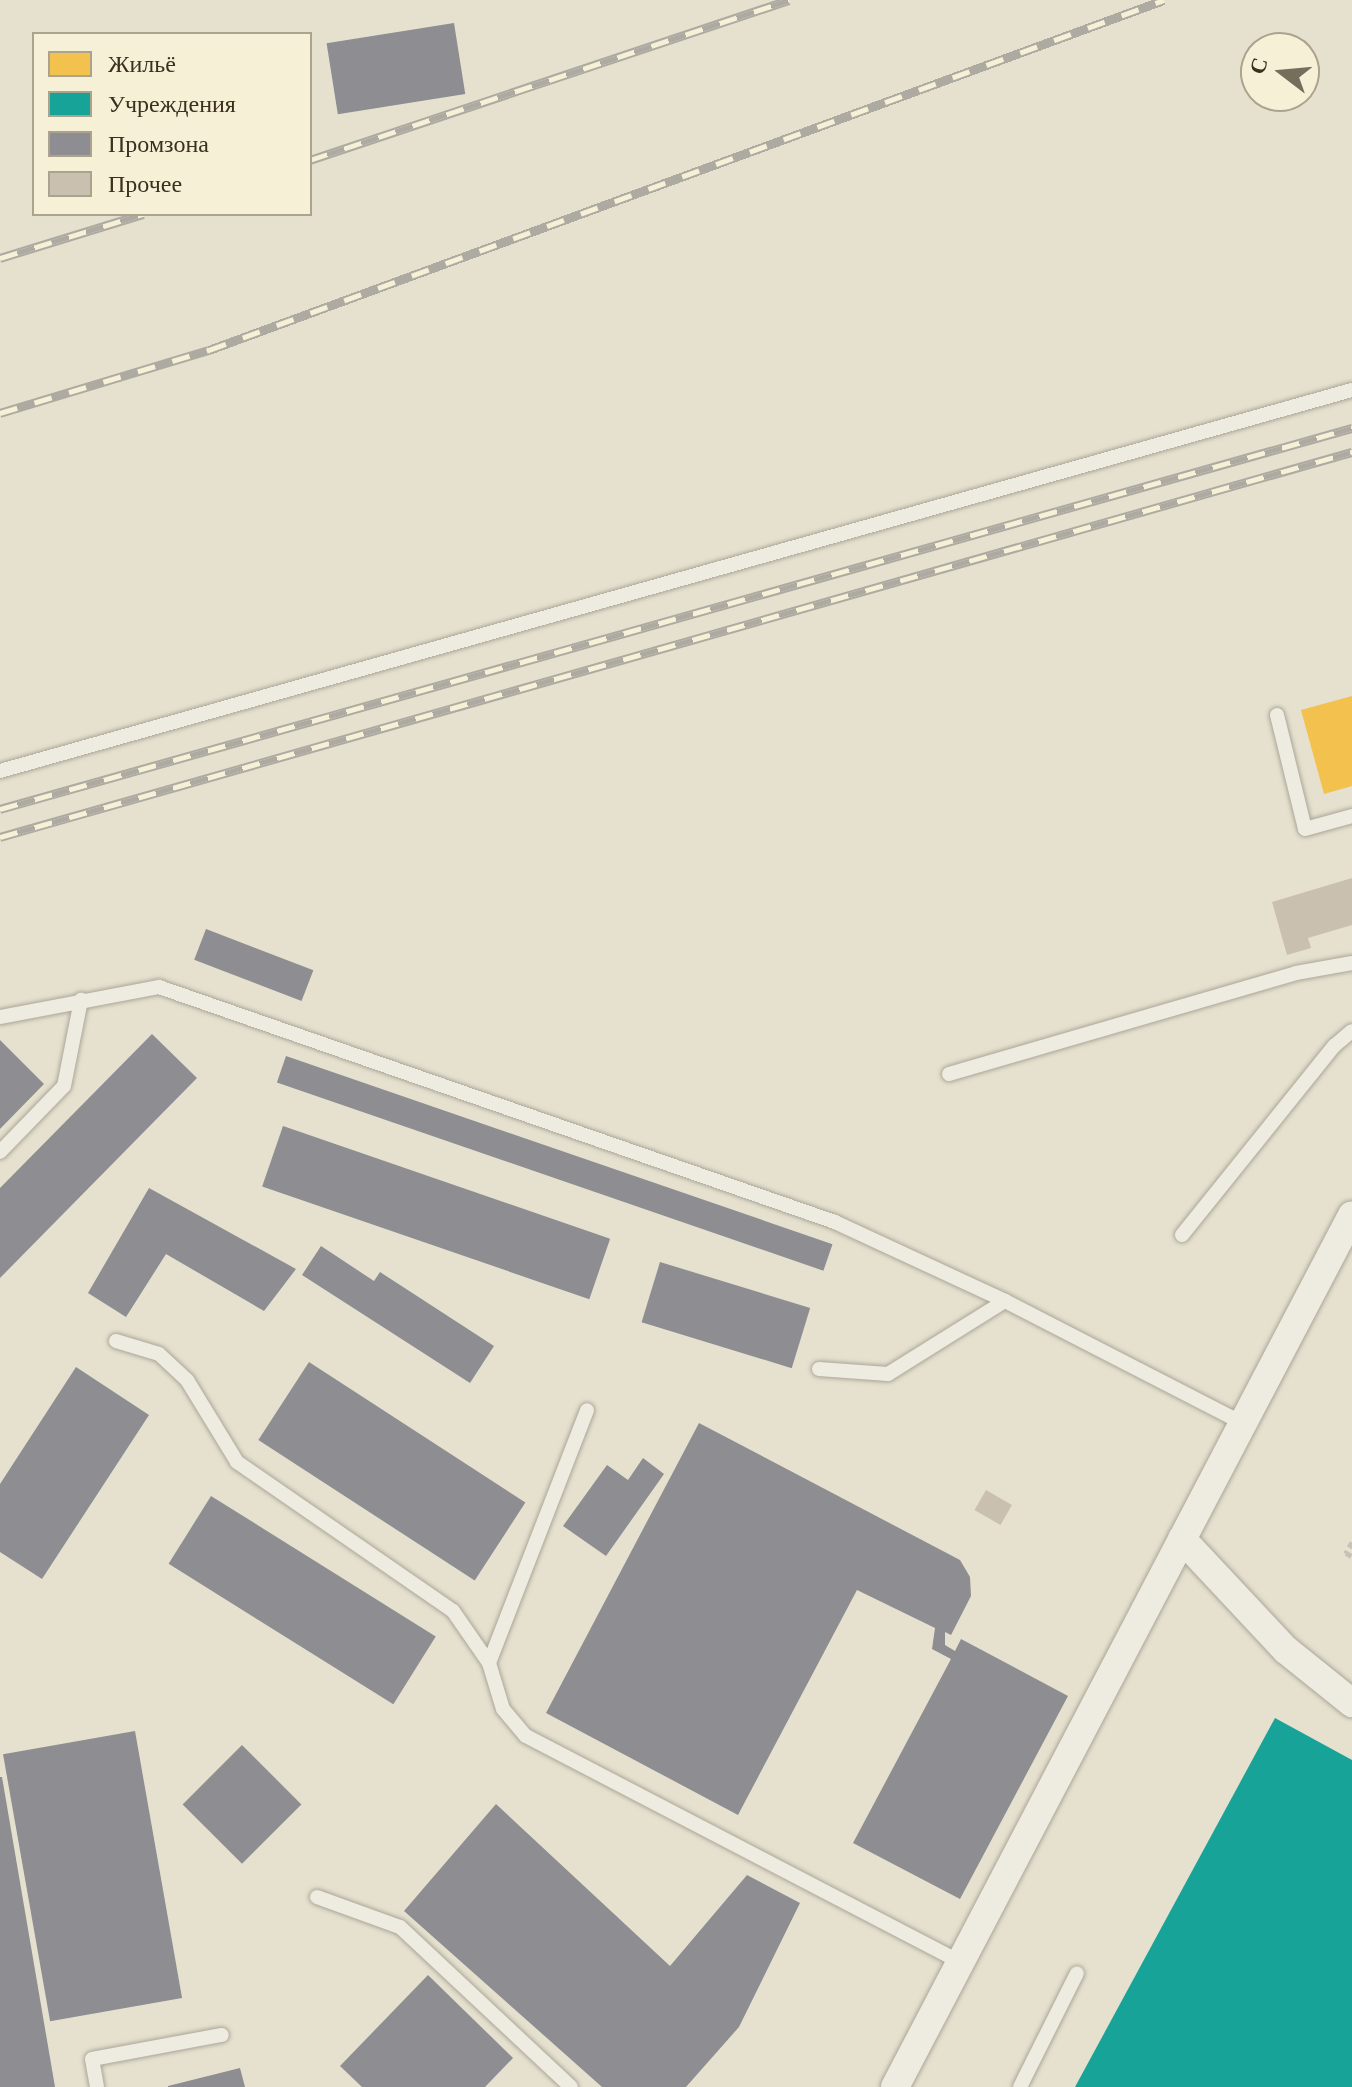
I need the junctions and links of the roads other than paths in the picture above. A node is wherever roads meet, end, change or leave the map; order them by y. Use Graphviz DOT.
graph roads {
  1 [pos="1352,390"];
  2 [pos="1277,715"];
  3 [pos="0,771"];
  4 [pos="1352,816"];
  5 [pos="1352,963"];
  6 [pos="81,1000"];
  7 [pos="0,1017"];
  8 [pos="1352,1031"];
  9 [pos="949,1074"];
  10 [pos="0,1152"];
  11 [pos="1352,1215"];
  12 [pos="1182,1235"];
  13 [pos="1005,1301"];
  14 [pos="116,1341"];
  15 [pos="819,1369"];
  16 [pos="587,1410"];
  17 [pos="1242,1423"];
  18 [pos="1182,1539"];
  19 [pos="489,1663"];
  20 [pos="1352,1703"];
  21 [pos="317,1897"];
  22 [pos="960,1962"];
  23 [pos="1077,1973"];
  24 [pos="222,2035"];
  25 [pos="97,2087"];
  26 [pos="571,2087"];
  27 [pos="895,2087"];
  28 [pos="1020,2087"];
  1 -- 3 [label="lane"];
  2 -- 4 [label="lane"];
  5 -- 9 [label="lane"];
  6 -- 7 [label="lane"];
  6 -- 10 [label="lane"];
  6 -- 13 [label="lane"];
  8 -- 12 [label="lane"];
  11 -- 17 [label="street"];
  13 -- 15 [label="lane"];
  13 -- 17 [label="lane"];
  14 -- 19 [label="lane"];
  16 -- 19 [label="lane"];
  17 -- 18 [label="street"];
  18 -- 20 [label="street"];
  18 -- 22 [label="street"];
  19 -- 22 [label="lane"];
  21 -- 26 [label="lane"];
  22 -- 27 [label="street"];
  23 -- 28 [label="lane"];
  24 -- 25 [label="lane"];
}
